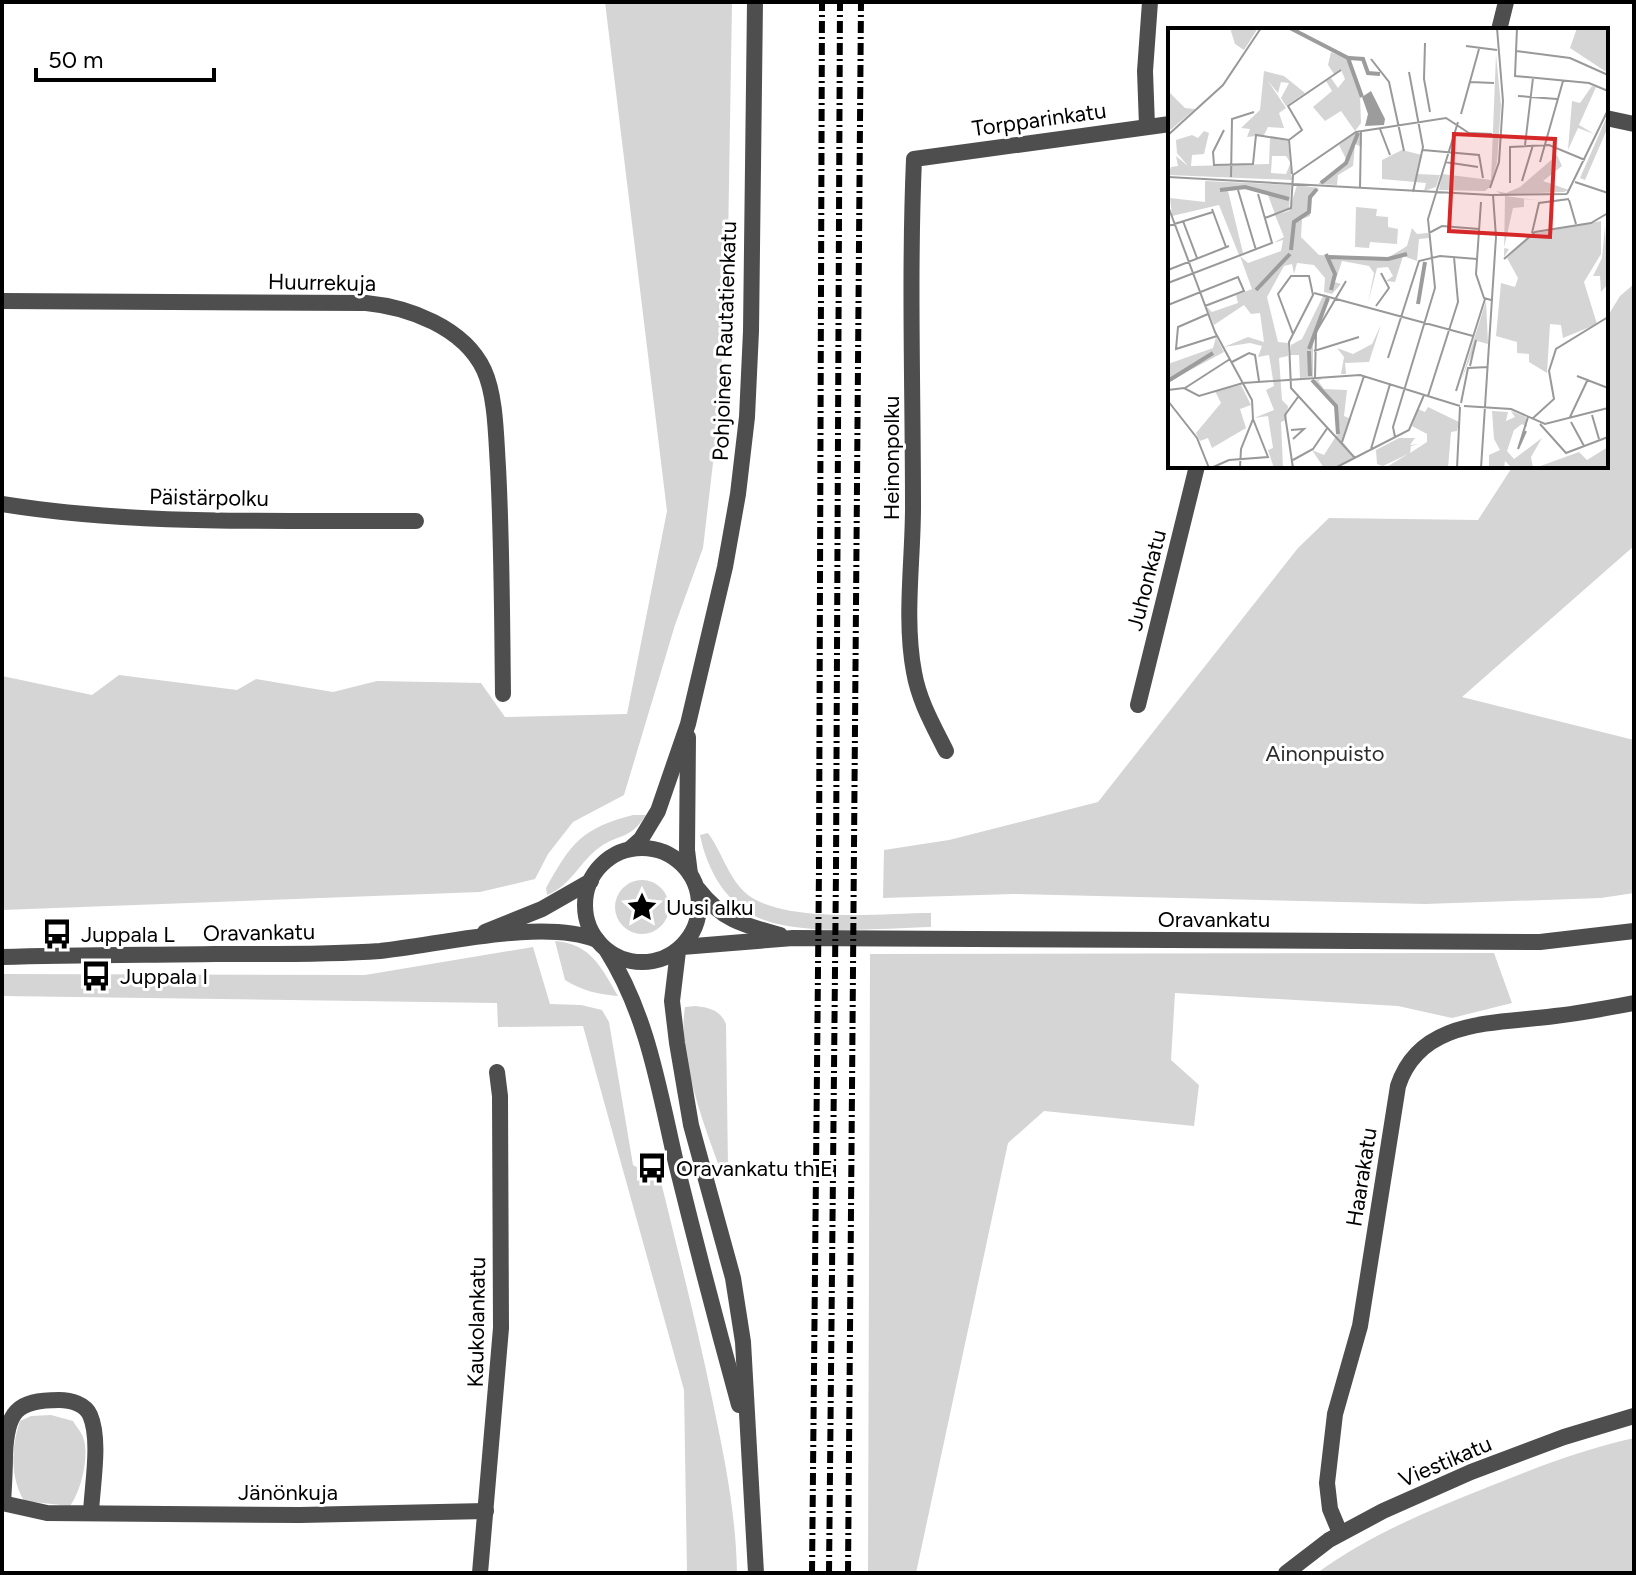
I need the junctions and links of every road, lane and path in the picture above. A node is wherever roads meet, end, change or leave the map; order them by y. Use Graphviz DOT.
graph roads {
  1 [pos="755,2"];
  2 [pos="1150,2"];
  3 [pos="1506,2"];
  4 [pos="1500,28"];
  5 [pos="1608,118"];
  6 [pos="1168,124"];
  7 [pos="1634,124"];
  8 [pos="1147,126"];
  9 [pos="914,159"];
  10 [pos="2,301"];
  11 [pos="1197,468"];
  12 [pos="2,504"];
  13 [pos="416,521"];
  14 [pos="503,694"];
  15 [pos="1138,705"];
  16 [pos="688,724"];
  17 [pos="946,751"];
  18 [pos="631,848"];
  19 [pos="591,881"];
  20 [pos="694,881"];
  21 [pos="1634,931"];
  22 [pos="468,938"];
  23 [pos="793,938"];
  24 [pos="602,945"];
  25 [pos="680,949"];
  26 [pos="2,957"];
  27 [pos="1634,1003"];
  28 [pos="497,1072"];
  29 [pos="1634,1416"];
  30 [pos="747,1437"];
  31 [pos="3,1503"];
  32 [pos="486,1511"];
  33 [pos="91,1513"];
  34 [pos="1340,1533"];
  35 [pos="480,1573"];
  36 [pos="756,1573"];
  37 [pos="1286,1573"];
  1 -- 16 [label="street, Pohjoinen Rautatienkatu"];
  2 -- 8 [label="street"];
  3 -- 4 [label="street"];
  5 -- 7 [label="street"];
  6 -- 8 [label="street, Torpparinkatu"];
  8 -- 9 [label="street, Torpparinkatu"];
  9 -- 17 [label="street, Heinonpolku"];
  10 -- 14 [label="street, Huurrekuja"];
  11 -- 15 [label="street, Juhonkatu"];
  12 -- 13 [label="street, Päistärpolku"];
  16 -- 18 [label="street, Pohjoinen Rautatienkatu"];
  16 -- 20 [label="street, Pohjoinen Rautatienkatu"];
  18 -- 19 [label="street"];
  18 -- 20 [label="street"];
  19 -- 22 [label="street, Oravankatu"];
  19 -- 24 [label="street"];
  20 -- 23 [label="street, Oravankatu"];
  20 -- 25 [label="street"];
  21 -- 23 [label="street, Oravankatu"];
  22 -- 24 [label="street, Oravankatu"];
  22 -- 26 [label="street, Oravankatu"];
  23 -- 25 [label="street, Oravankatu"];
  24 -- 25 [label="street"];
  24 -- 30 [label="street"];
  25 -- 30 [label="street"];
  27 -- 34 [label="street, Haarakatu"];
  28 -- 32 [label="street, Kaukolankatu"];
  29 -- 34 [label="street, Viestikatu"];
  30 -- 36 [label="street"];
  31 -- 33 [label="street, Jänönkuja"];
  31 -- 33 [label="street, Jänönkuja"];
  32 -- 33 [label="street, Jänönkuja"];
  32 -- 35 [label="street, Kaukolankatu"];
  34 -- 37 [label="street, Viestikatu"];
}
